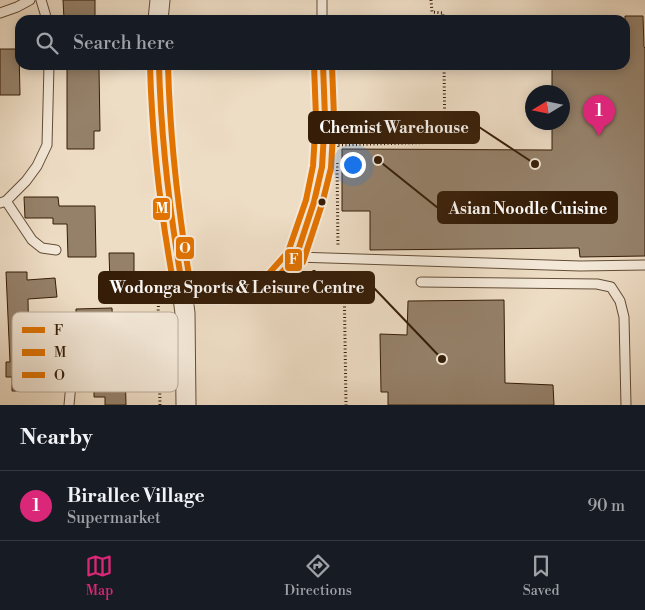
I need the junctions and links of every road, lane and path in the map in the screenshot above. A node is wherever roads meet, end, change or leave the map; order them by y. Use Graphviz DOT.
graph roads {
  1 [pos="30,0"];
  2 [pos="41,0"];
  3 [pos="160,0"];
  4 [pos="322,0"];
  5 [pos="431,0"];
  6 [pos="0,13"];
  7 [pos="46,15"];
  8 [pos="158,15"];
  9 [pos="322,15"];
  10 [pos="444,15"];
  11 [pos="49,70"];
  12 [pos="159,70"];
  13 [pos="324,70"];
  14 [pos="444,70"];
  15 [pos="3,202"];
  16 [pos="56,250"];
  17 [pos="296,257"];
  18 [pos="338,257"];
  19 [pos="645,265"];
  20 [pos="161,271"];
  21 [pos="344,274"];
  22 [pos="421,282"];
  23 [pos="183,290"];
  24 [pos="158,312"];
  25 [pos="70,392"];
  26 [pos="160,392"];
  27 [pos="69,405"];
  28 [pos="160,405"];
  29 [pos="186,405"];
  30 [pos="346,405"];
  31 [pos="626,405"];
  1 -- 6 [label="lane"];
  2 -- 7 [label="lane"];
  3 -- 8 [label="street"];
  4 -- 9 [label="lane"];
  5 -- 10 [label="path"];
  11 -- 15 [label="lane"];
  12 -- 23 [label="street"];
  13 -- 17 [label="lane"];
  14 -- 18 [label="path"];
  15 -- 16 [label="lane"];
  17 -- 18 [label="lane"];
  17 -- 23 [label="lane"];
  18 -- 19 [label="lane"];
  20 -- 24 [label="path"];
  21 -- 30 [label="path"];
  22 -- 31 [label="lane"];
  23 -- 29 [label="street"];
  25 -- 27 [label="lane"];
  26 -- 28 [label="path"];
}
